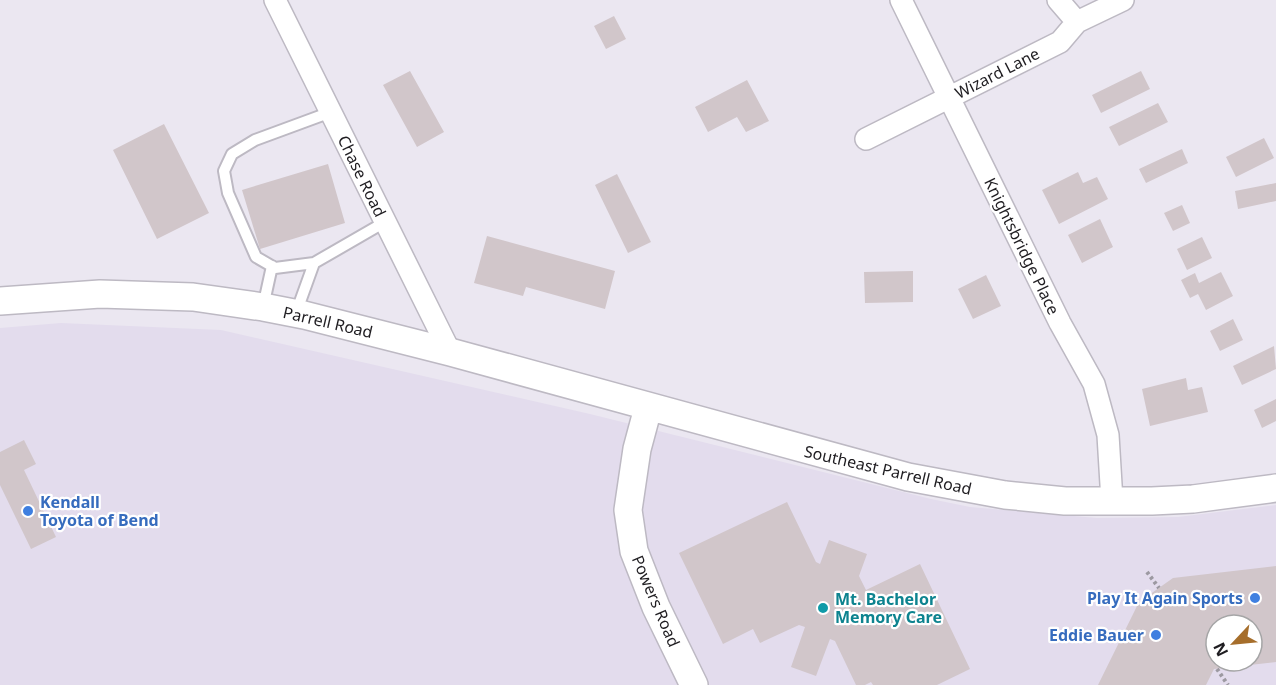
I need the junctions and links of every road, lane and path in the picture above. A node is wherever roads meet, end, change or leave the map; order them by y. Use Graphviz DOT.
graph roads {
  1 [pos="275,0"];
  2 [pos="901,0"];
  3 [pos="1058,0"];
  4 [pos="1123,0"];
  5 [pos="1077,22"];
  6 [pos="949,97"];
  7 [pos="331,112"];
  8 [pos="866,139"];
  9 [pos="385,222"];
  10 [pos="314,262"];
  11 [pos="272,266"];
  12 [pos="0,301"];
  13 [pos="263,307"];
  14 [pos="296,314"];
  15 [pos="450,352"];
  16 [pos="648,408"];
  17 [pos="1276,488"];
  18 [pos="1112,501"];
  19 [pos="1148,572"];
  20 [pos="1159,588"];
  21 [pos="694,685"];
  1 -- 7 [label="street, Chase Road"];
  2 -- 6 [label="street, Knightsbridge Place"];
  3 -- 5 [label="street"];
  4 -- 5 [label="street, Wizard Lane"];
  5 -- 6 [label="street, Wizard Lane"];
  6 -- 8 [label="street, Wizard Lane"];
  6 -- 18 [label="street, Knightsbridge Place"];
  7 -- 9 [label="street, Chase Road"];
  7 -- 11 [label="lane"];
  9 -- 10 [label="lane"];
  9 -- 15 [label="street, Chase Road"];
  10 -- 11 [label="lane"];
  10 -- 14 [label="lane"];
  11 -- 13 [label="lane"];
  12 -- 13 [label="street, Parrell Road"];
  13 -- 14 [label="street, Parrell Road"];
  14 -- 15 [label="street, Parrell Road"];
  15 -- 16 [label="street, Parrell Road"];
  16 -- 18 [label="street, Southeast Parrell Road"];
  16 -- 21 [label="street, Powers Road"];
  17 -- 18 [label="street, Southeast Parrell Road"];
  19 -- 20 [label="path"];
}
